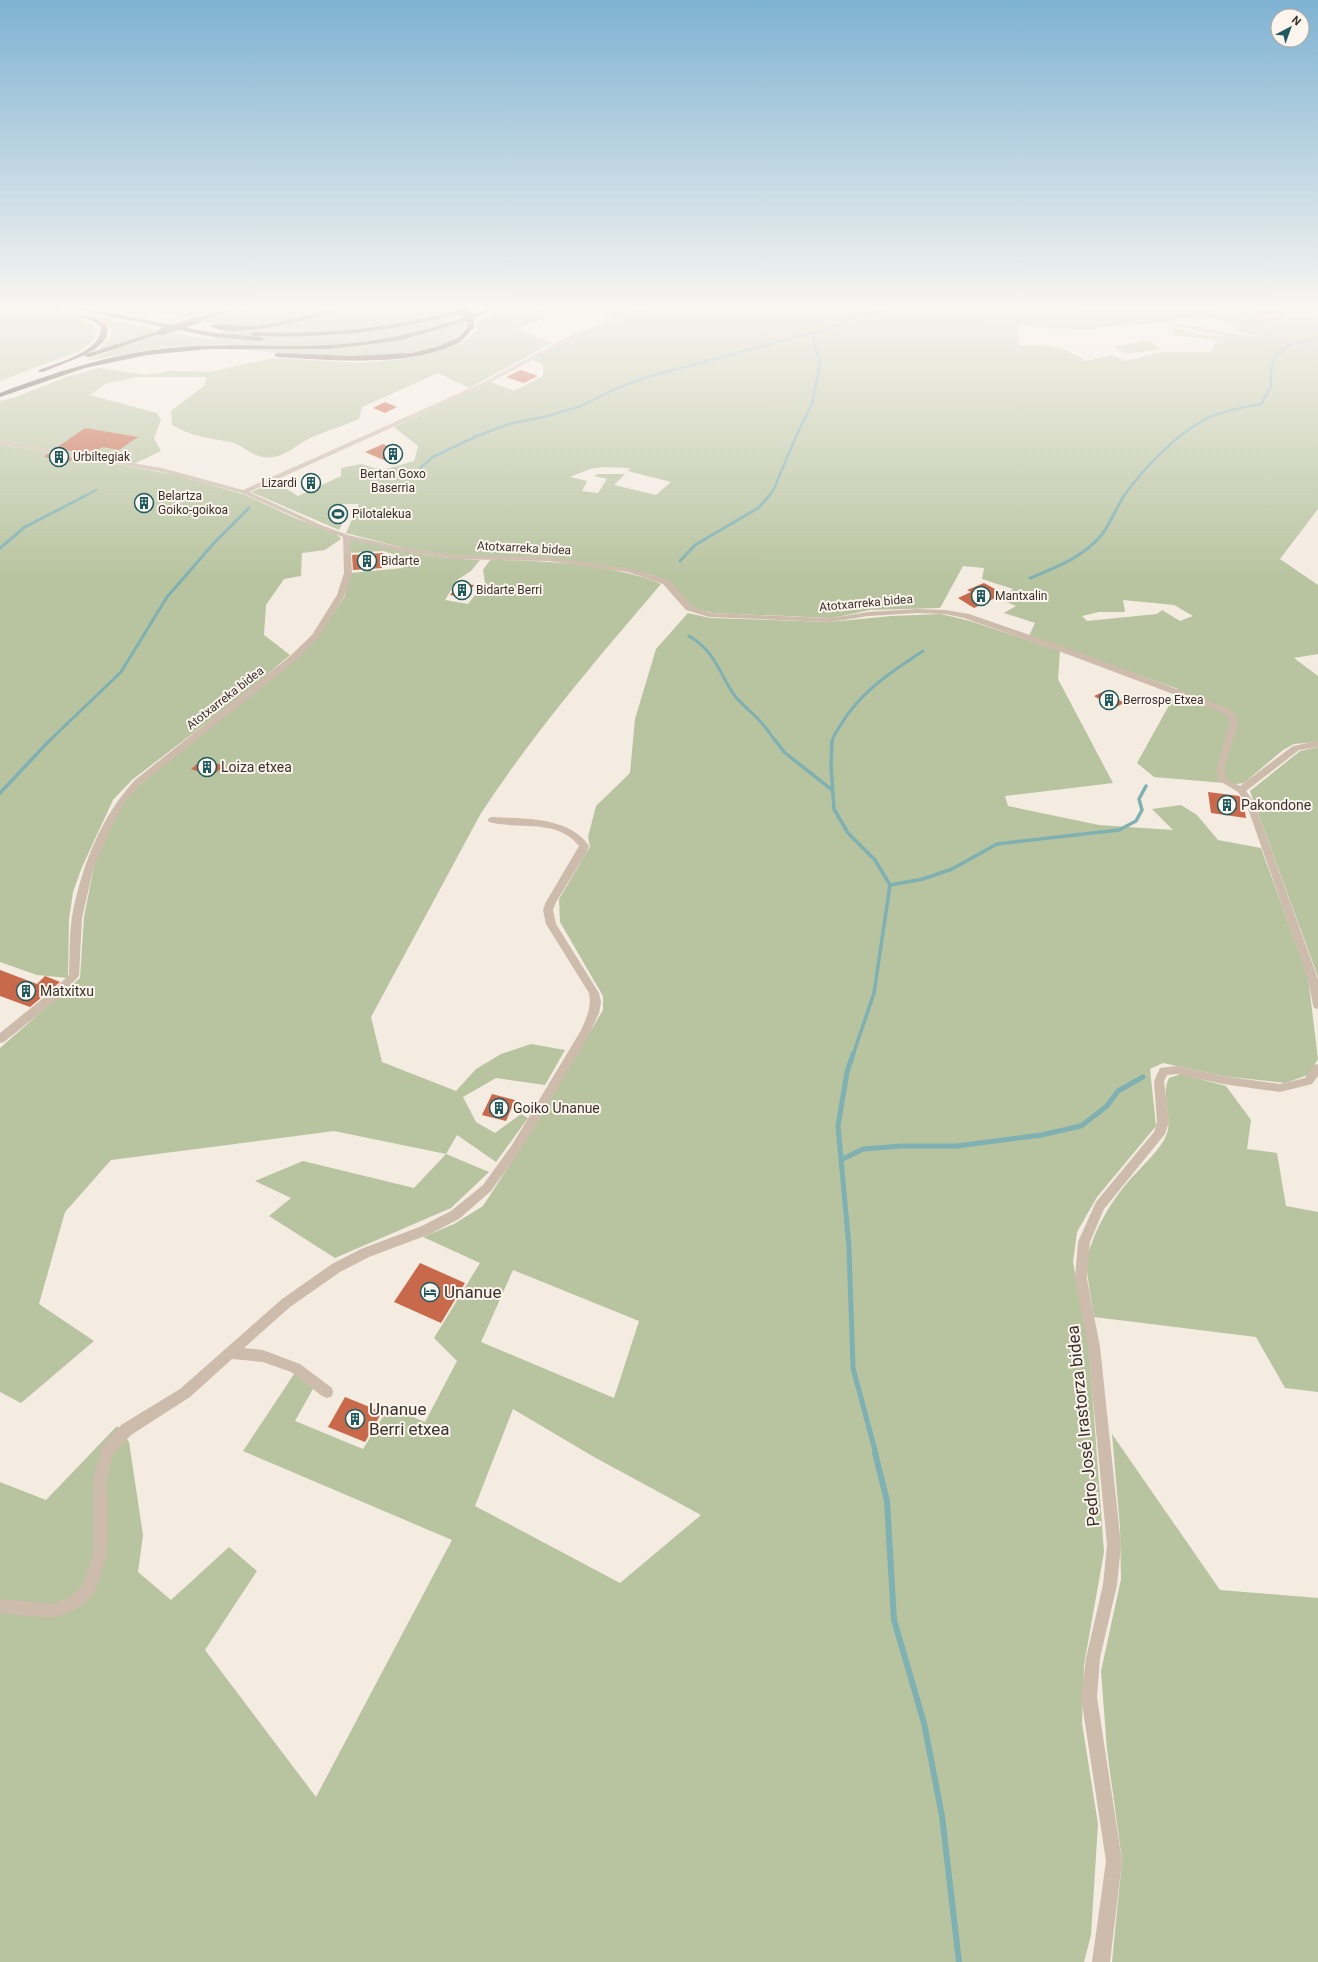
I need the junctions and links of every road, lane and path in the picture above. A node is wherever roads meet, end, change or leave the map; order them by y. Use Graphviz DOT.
graph roads {
  1 [pos="458,396"];
  2 [pos="0,442"];
  3 [pos="244,492"];
  4 [pos="346,536"];
  5 [pos="1318,744"];
  6 [pos="1241,790"];
  7 [pos="492,820"];
  8 [pos="1318,1005"];
  9 [pos="0,1039"];
  10 [pos="1318,1068"];
  11 [pos="230,1353"];
  12 [pos="327,1392"];
  13 [pos="0,1606"];
  14 [pos="1101,1962"];
  1 -- 3 [label="street"];
  2 -- 3 [label="street, Atotxarreka bidea"];
  3 -- 4 [label="street, Atotxarreka bidea"];
  4 -- 6 [label="street, Atotxarreka bidea"];
  4 -- 9 [label="street, Atotxarreka bidea"];
  5 -- 6 [label="street"];
  6 -- 8 [label="street"];
  7 -- 11 [label="street"];
  10 -- 14 [label="street, Pedro José Irastorza bidea"];
  11 -- 12 [label="street"];
  11 -- 13 [label="street"];
}
